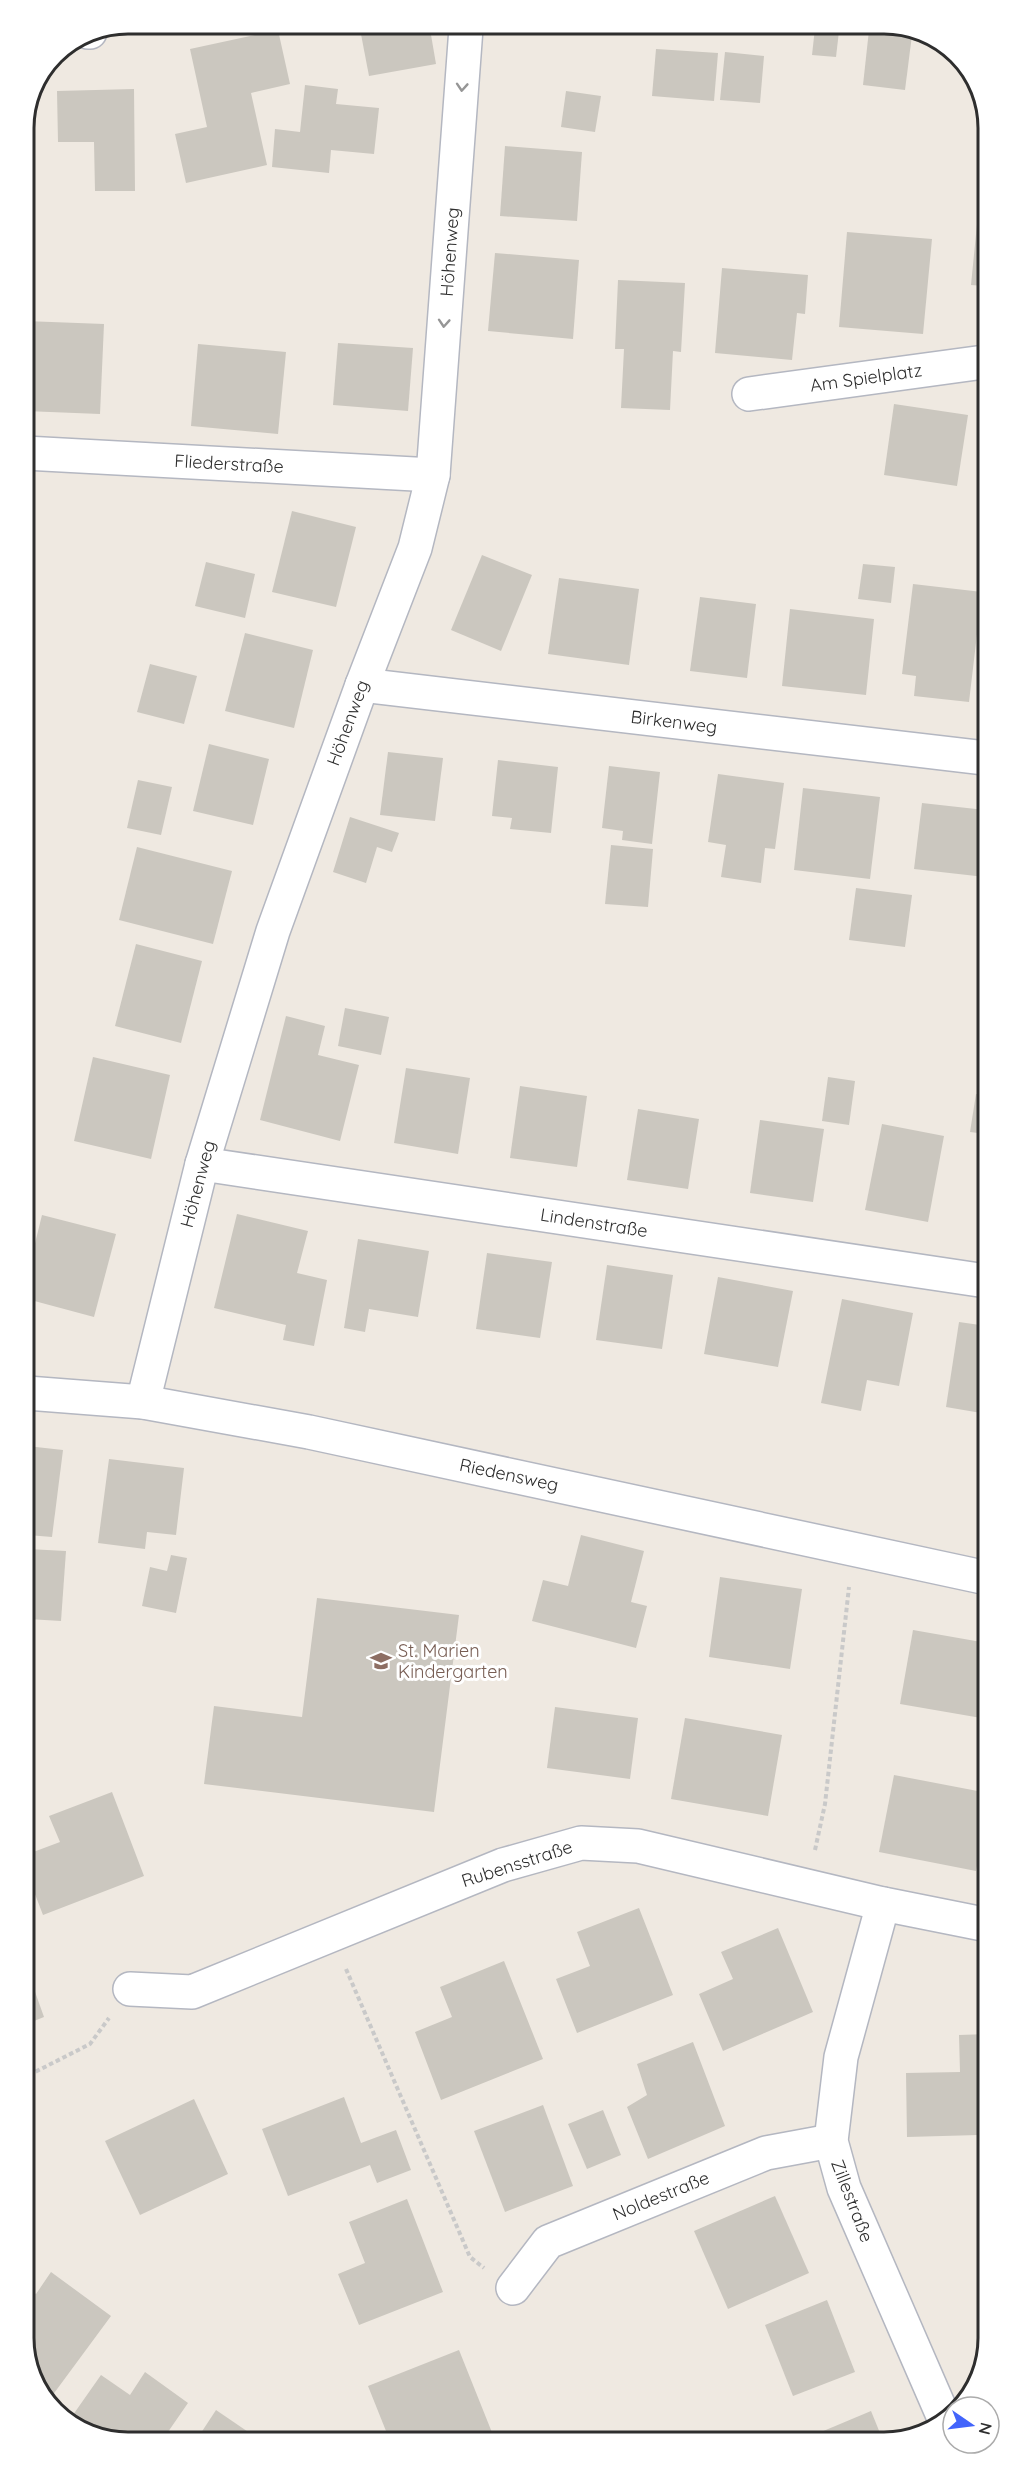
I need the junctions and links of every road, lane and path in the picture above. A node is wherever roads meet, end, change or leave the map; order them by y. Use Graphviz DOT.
graph roads {
  1 [pos="466,34"];
  2 [pos="979,363"];
  3 [pos="749,394"];
  4 [pos="35,454"];
  5 [pos="433,476"];
  6 [pos="362,685"];
  7 [pos="979,757"];
  8 [pos="202,1164"];
  9 [pos="979,1280"];
  10 [pos="34,1394"];
  11 [pos="143,1402"];
  12 [pos="853,1549"];
  13 [pos="979,1576"];
  14 [pos="808,1886"];
  15 [pos="884,1904"];
  16 [pos="979,1923"];
  17 [pos="331,1935"];
  18 [pos="129,1989"];
  19 [pos="34,2072"];
  20 [pos="831,2141"];
  21 [pos="513,2288"];
  22 [pos="941,2411"];
  1 -- 5 [label="street, Höhenweg, one-way"];
  2 -- 3 [label="street, Am Spielplatz"];
  4 -- 5 [label="street, Fliederstraße"];
  5 -- 6 [label="street, Höhenweg"];
  6 -- 7 [label="street, Birkenweg"];
  6 -- 8 [label="street, Höhenweg"];
  8 -- 9 [label="street, Lindenstraße"];
  8 -- 11 [label="street, Höhenweg"];
  10 -- 11 [label="street, Riedensweg"];
  11 -- 12 [label="street, Riedensweg"];
  12 -- 13 [label="street, Riedensweg"];
  12 -- 14 [label="path"];
  14 -- 15 [label="street, Rubensstraße"];
  14 -- 17 [label="street, Rubensstraße"];
  15 -- 16 [label="street, Rubensstraße"];
  15 -- 20 [label="street, Zillestraße"];
  17 -- 18 [label="street, Rubensstraße"];
  17 -- 21 [label="path"];
  18 -- 19 [label="path"];
  20 -- 21 [label="street, Noldestraße"];
  20 -- 22 [label="street, Zillestraße"];
}
